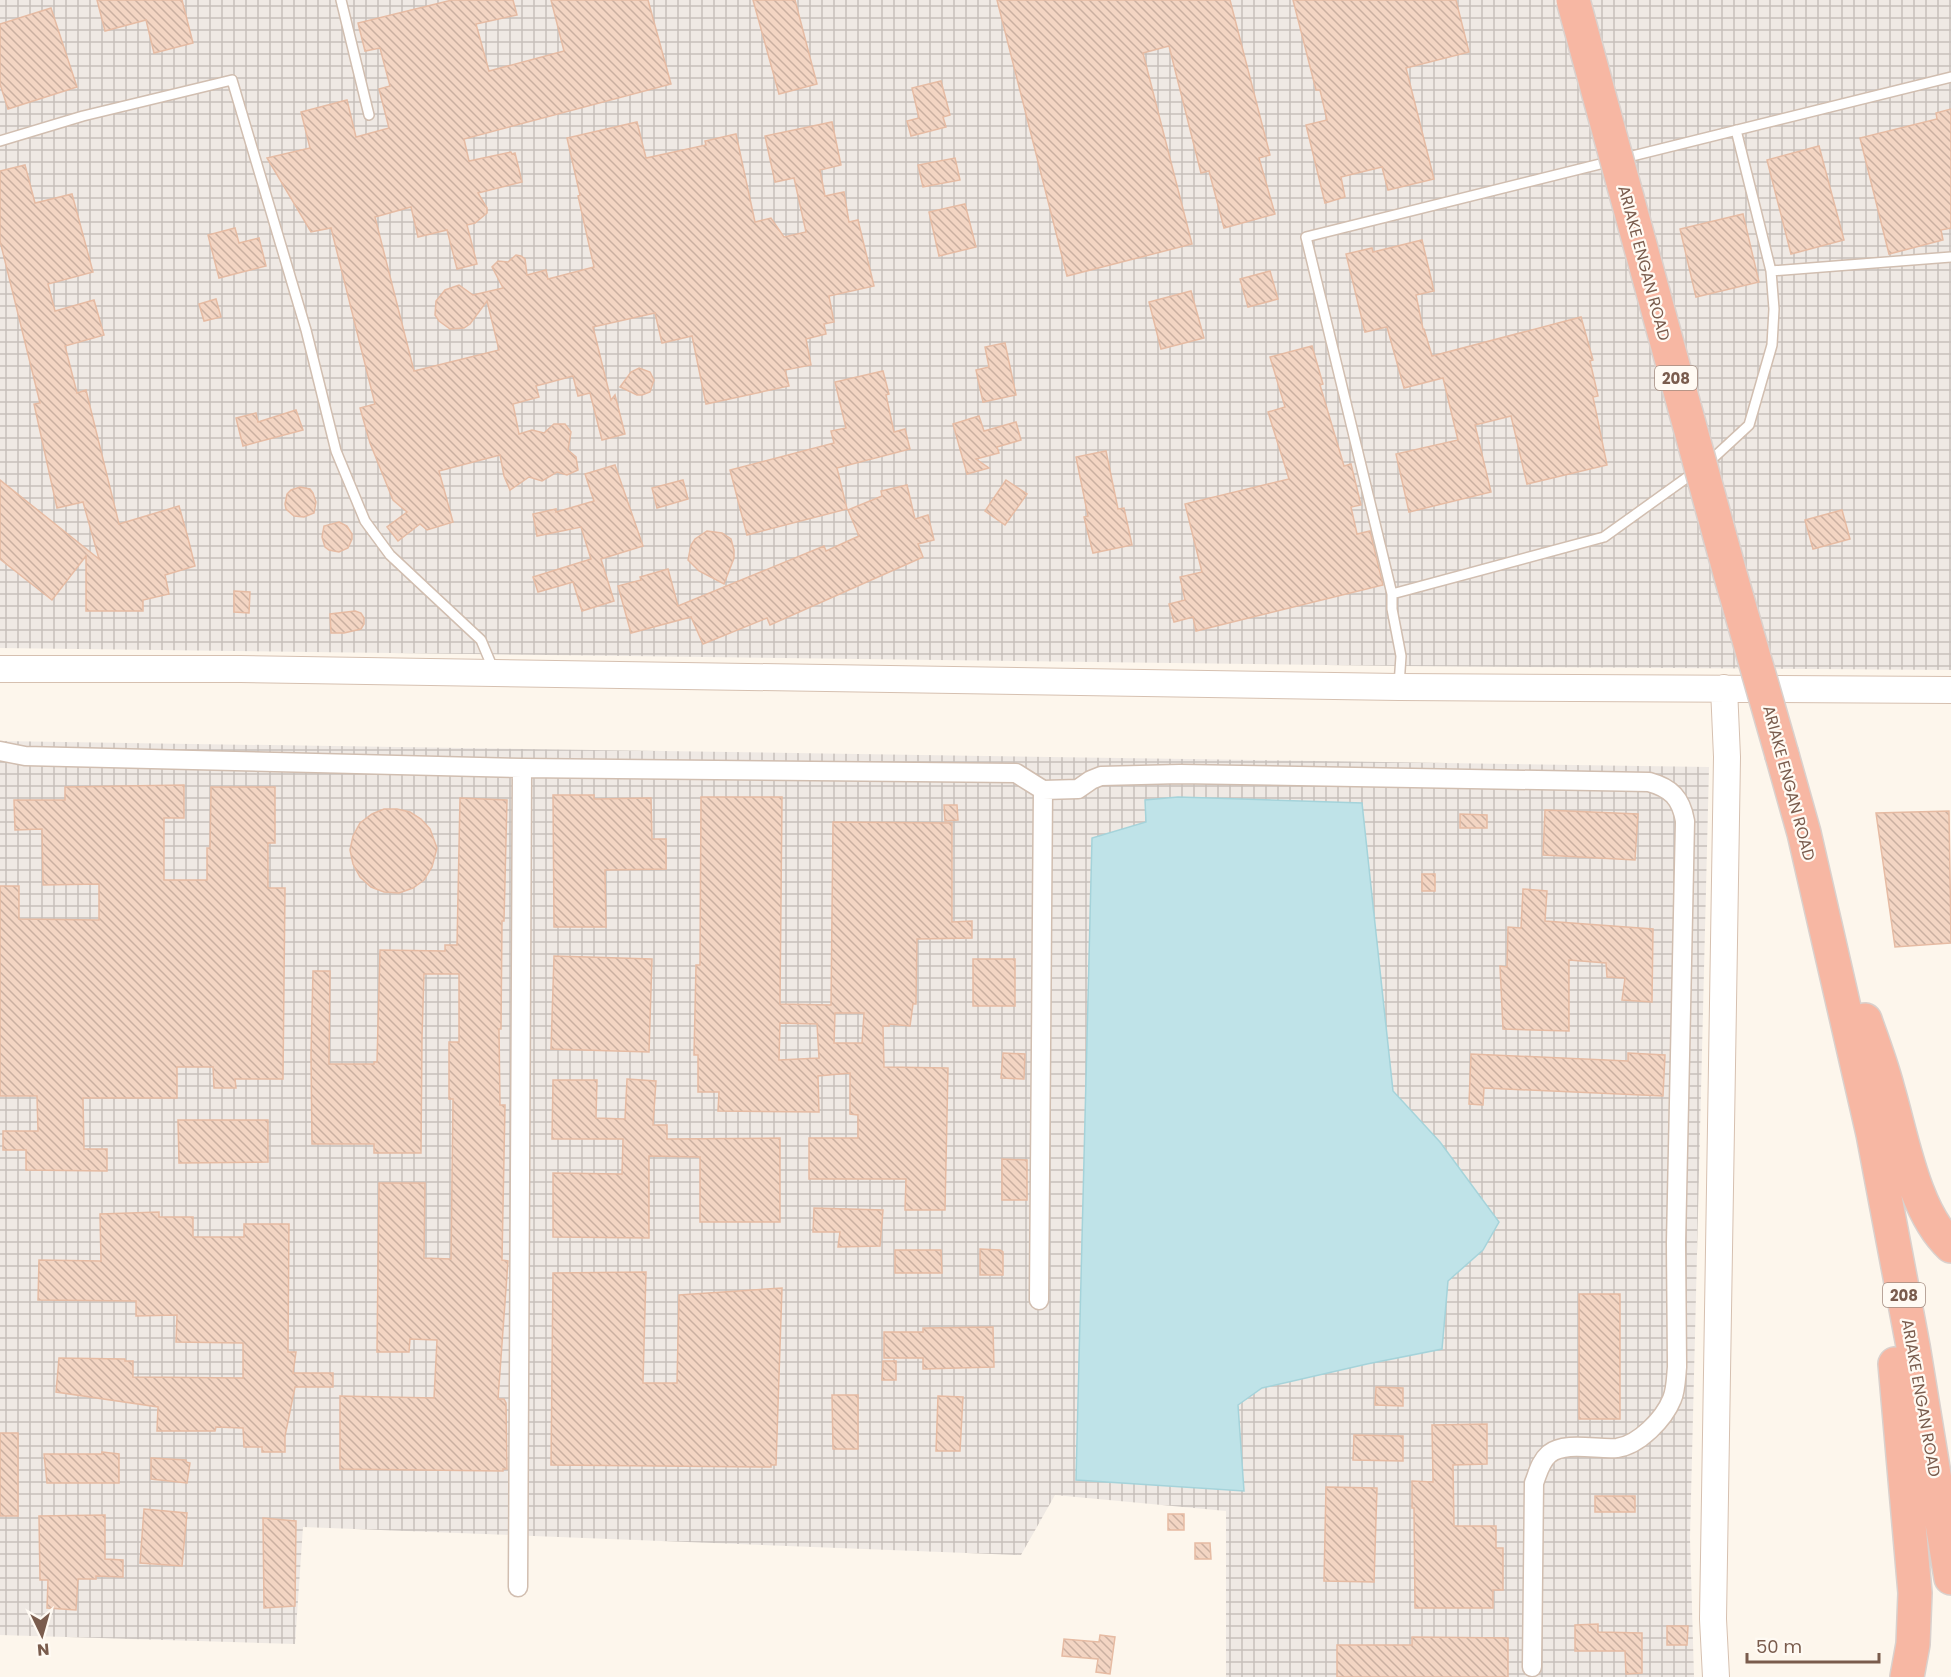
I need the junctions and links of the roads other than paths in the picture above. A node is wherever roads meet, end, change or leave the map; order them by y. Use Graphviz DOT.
graph roads {
  1 [pos="341,0"];
  2 [pos="1573,0"];
  3 [pos="1951,77"];
  4 [pos="369,115"];
  5 [pos="1736,130"];
  6 [pos="0,141"];
  7 [pos="1951,258"];
  8 [pos="1771,271"];
  9 [pos="1392,594"];
  10 [pos="0,669"];
  11 [pos="495,673"];
  12 [pos="1399,687"];
  13 [pos="1724,688"];
  14 [pos="1951,690"];
  15 [pos="0,751"];
  16 [pos="522,768"];
  17 [pos="1043,790"];
  18 [pos="1804,833"];
  19 [pos="1844,1015"];
  20 [pos="1951,1246"];
  21 [pos="1039,1300"];
  22 [pos="1951,1578"];
  23 [pos="518,1587"];
  24 [pos="1532,1667"];
  25 [pos="1716,1677"];
  26 [pos="1907,1677"];
  1 -- 4 [label="lane"];
  2 -- 18 [label="highway, ARIAKE ENGAN ROAD / 208, bridge"];
  3 -- 5 [label="lane"];
  5 -- 8 [label="lane"];
  5 -- 9 [label="lane"];
  6 -- 11 [label="lane"];
  7 -- 8 [label="lane"];
  8 -- 9 [label="lane"];
  9 -- 12 [label="lane"];
  10 -- 11 [label="street"];
  11 -- 12 [label="street"];
  12 -- 13 [label="street"];
  13 -- 14 [label="street"];
  13 -- 25 [label="street"];
  15 -- 16 [label="street"];
  16 -- 17 [label="street"];
  16 -- 23 [label="street"];
  17 -- 21 [label="street"];
  17 -- 24 [label="street"];
  18 -- 19 [label="highway, ARIAKE ENGAN ROAD / 208"];
  18 -- 20 [label="highway"];
  19 -- 22 [label="highway, ARIAKE ENGAN ROAD / 208"];
  19 -- 26 [label="highway"];
}
